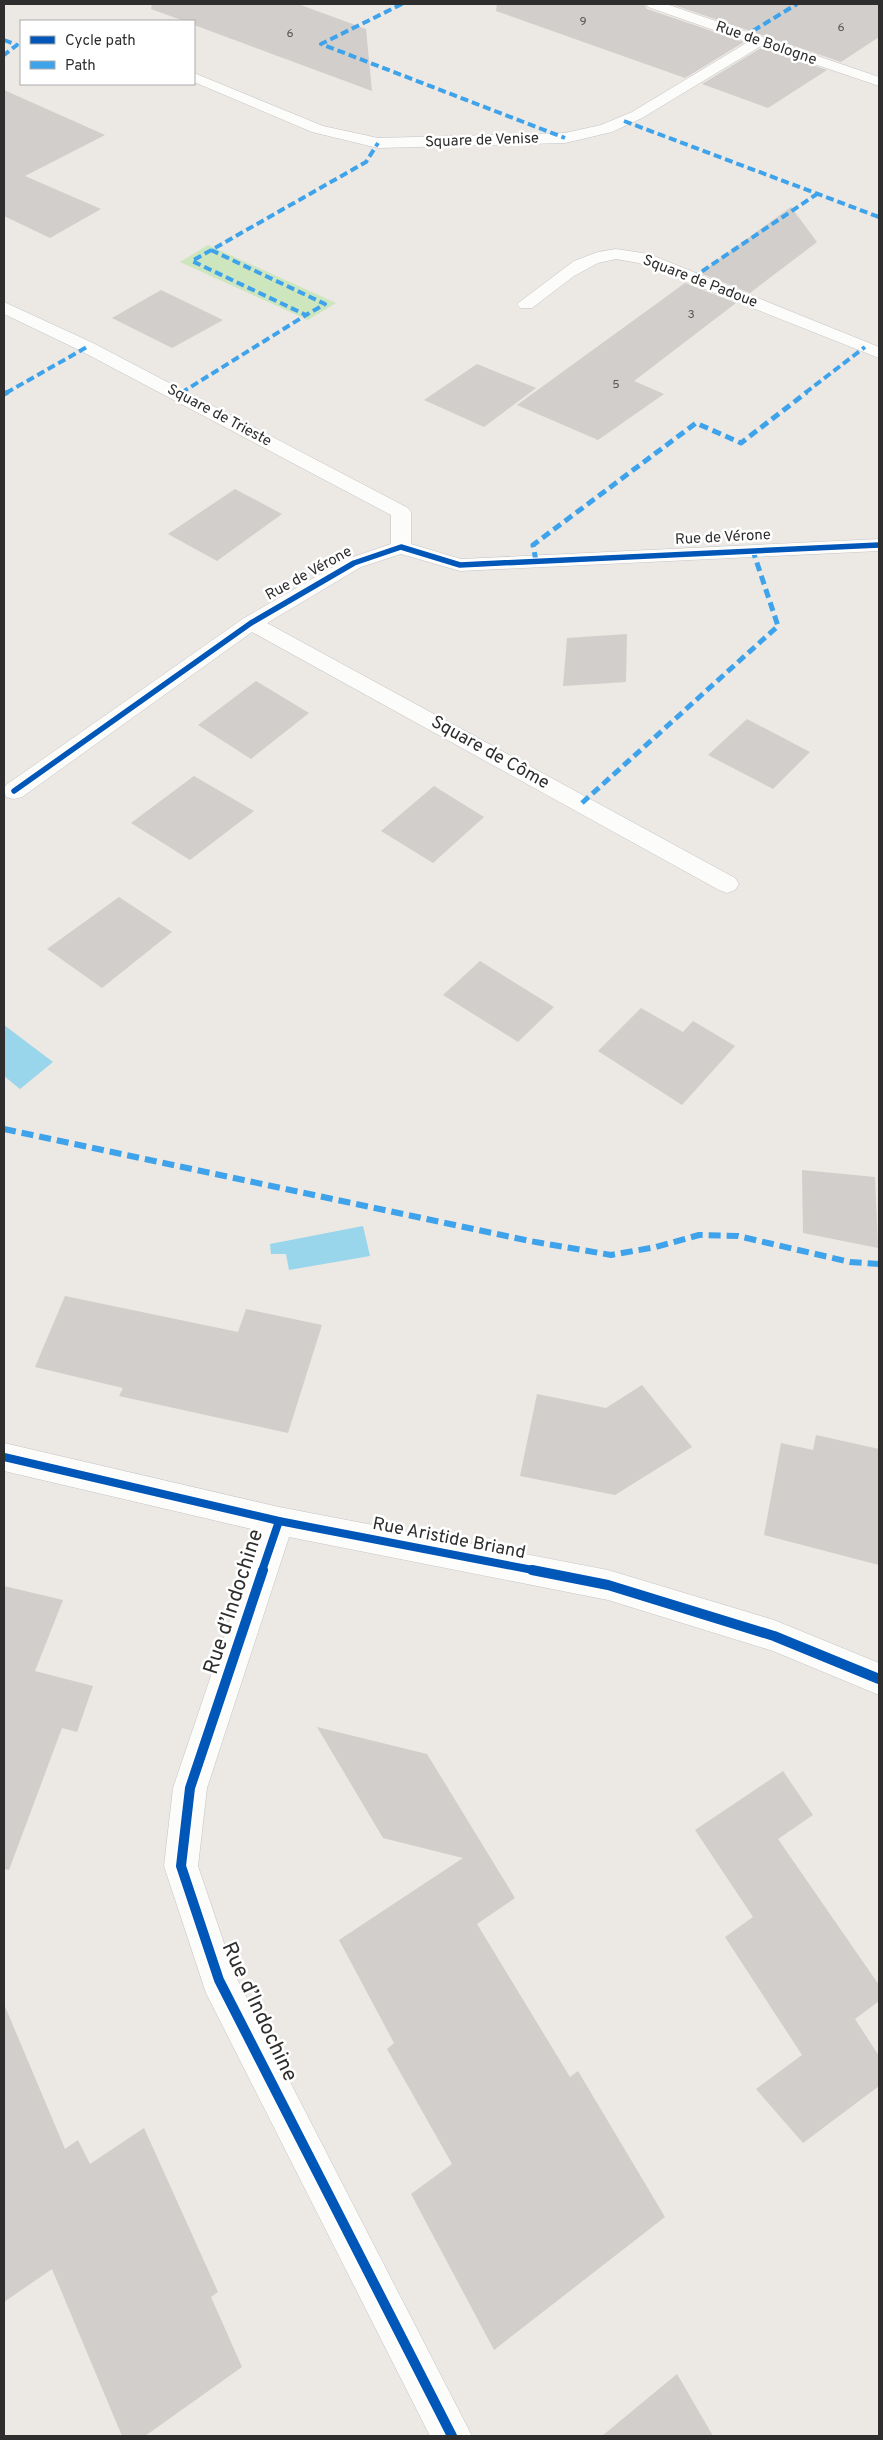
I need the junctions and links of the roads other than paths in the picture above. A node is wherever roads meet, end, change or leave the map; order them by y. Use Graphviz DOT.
graph roads {
  1 [pos="654,4"];
  2 [pos="758,42"];
  3 [pos="195,77"];
  4 [pos="879,82"];
  5 [pos="526,304"];
  6 [pos="4,307"];
  7 [pos="879,353"];
  8 [pos="879,545"];
  9 [pos="401,547"];
  10 [pos="251,622"];
  11 [pos="14,791"];
  12 [pos="727,884"];
  13 [pos="4,1458"];
  14 [pos="279,1520"];
  15 [pos="879,1679"];
  16 [pos="452,2436"];
  1 -- 2 [label="street, Rue de Bologne"];
  2 -- 3 [label="street, Square de Venise"];
  2 -- 4 [label="street, Rue de Bologne"];
  5 -- 7 [label="street, Square de Padoue"];
  6 -- 9 [label="street, Square de Trieste"];
  8 -- 9 [label="street, Rue de Vérone"];
  9 -- 10 [label="street, Rue de Vérone"];
  10 -- 11 [label="street, Rue de Vérone"];
  10 -- 12 [label="street, Square de Côme"];
  13 -- 14 [label="street, Rue Aristide Briand"];
  14 -- 15 [label="street, Rue Aristide Briand"];
  14 -- 16 [label="street, Rue d’Indochine"];
}
